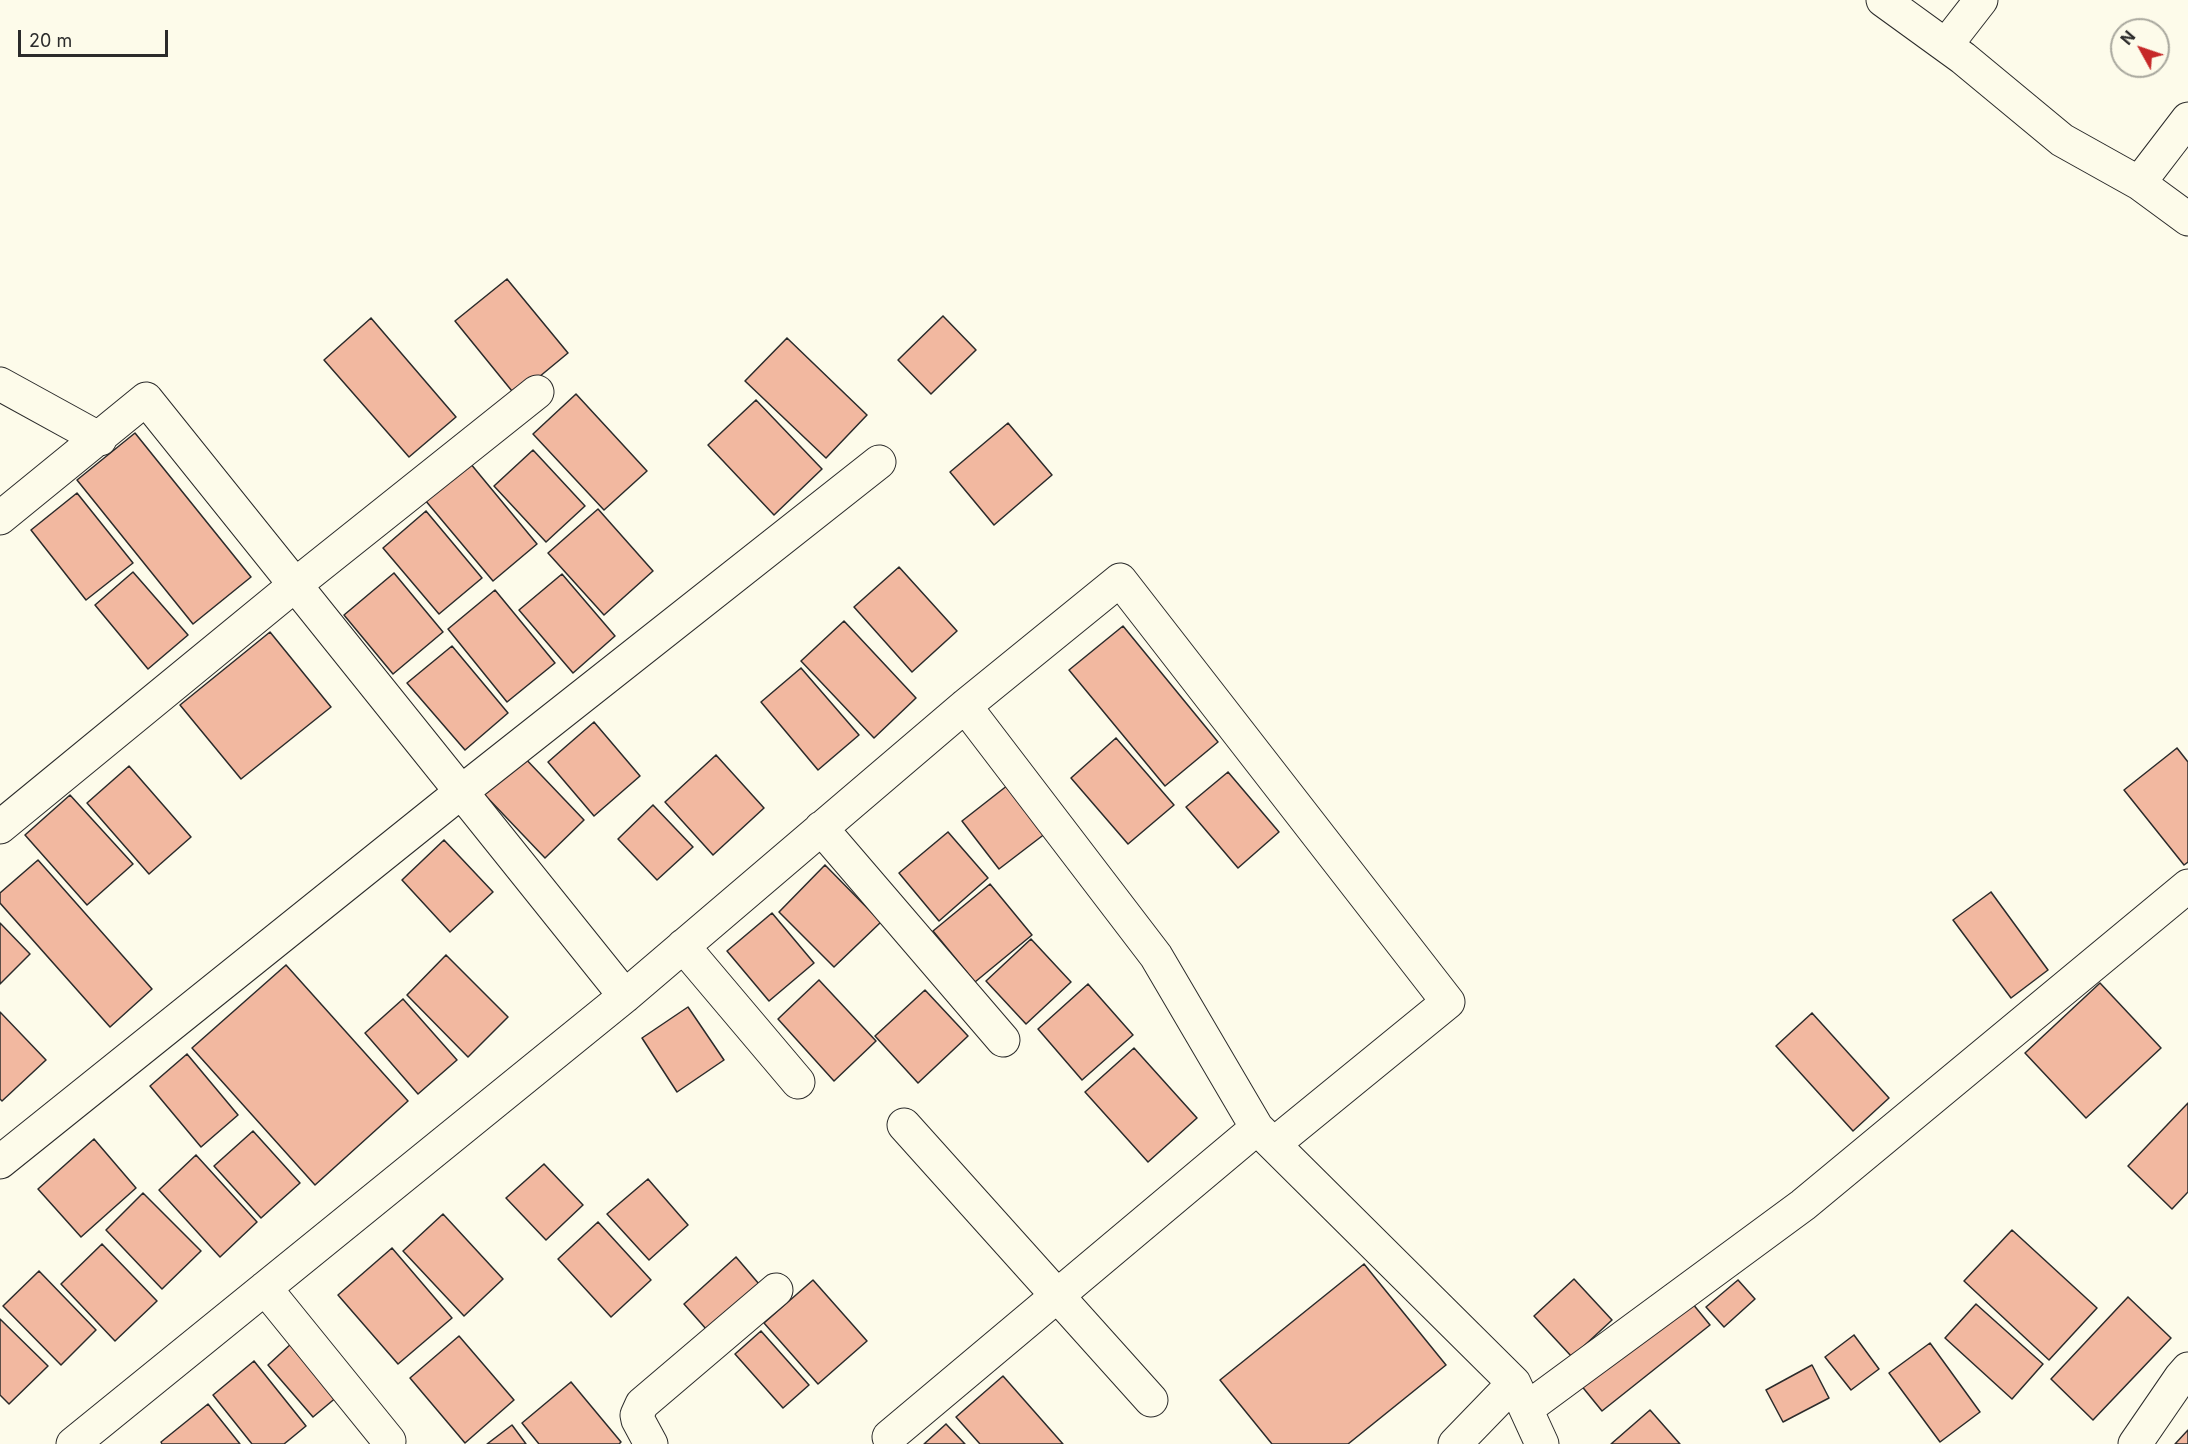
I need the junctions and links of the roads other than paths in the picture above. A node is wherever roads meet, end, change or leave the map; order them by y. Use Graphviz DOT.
graph roads {
  1 [pos="1883,0"];
  2 [pos="1981,0"];
  3 [pos="1946,45"];
  4 [pos="2188,120"];
  5 [pos="2139,183"];
  6 [pos="2188,219"];
  7 [pos="0,384"];
  8 [pos="537,392"];
  9 [pos="100,439"];
  10 [pos="879,462"];
  11 [pos="0,518"];
  12 [pos="295,585"];
  13 [pos="964,706"];
  14 [pos="461,792"];
  15 [pos="0,827"];
  16 [pos="821,828"];
  17 [pos="2188,886"];
  18 [pos="683,946"];
  19 [pos="625,996"];
  20 [pos="1003,1040"];
  21 [pos="798,1082"];
  22 [pos="904,1125"];
  23 [pos="1266,1136"];
  24 [pos="0,1162"];
  25 [pos="265,1288"];
  26 [pos="776,1290"];
  27 [pos="1058,1296"];
  28 [pos="2188,1369"];
  29 [pos="1520,1396"];
  30 [pos="1151,1400"];
  31 [pos="890,1437"];
  32 [pos="389,1441"];
  33 [pos="73,1444"];
  34 [pos="651,1444"];
  35 [pos="1455,1444"];
  36 [pos="1542,1444"];
  37 [pos="2135,1444"];
  1 -- 3 [label="street"];
  2 -- 3 [label="street"];
  3 -- 5 [label="street"];
  4 -- 5 [label="street"];
  5 -- 6 [label="street"];
  7 -- 9 [label="street"];
  8 -- 12 [label="street"];
  9 -- 11 [label="street"];
  9 -- 12 [label="street"];
  10 -- 14 [label="street"];
  12 -- 14 [label="street"];
  12 -- 15 [label="street"];
  13 -- 16 [label="street"];
  13 -- 23 [label="street"];
  13 -- 23 [label="street"];
  14 -- 19 [label="street"];
  14 -- 24 [label="street"];
  16 -- 18 [label="street"];
  16 -- 20 [label="street"];
  17 -- 29 [label="street"];
  18 -- 19 [label="street"];
  18 -- 21 [label="street"];
  19 -- 25 [label="street"];
  22 -- 27 [label="street"];
  23 -- 27 [label="street"];
  23 -- 29 [label="street"];
  25 -- 32 [label="street"];
  25 -- 33 [label="street"];
  26 -- 34 [label="street"];
  27 -- 30 [label="street"];
  27 -- 31 [label="street"];
  28 -- 37 [label="street"];
  29 -- 35 [label="street"];
  29 -- 36 [label="street"];
}
